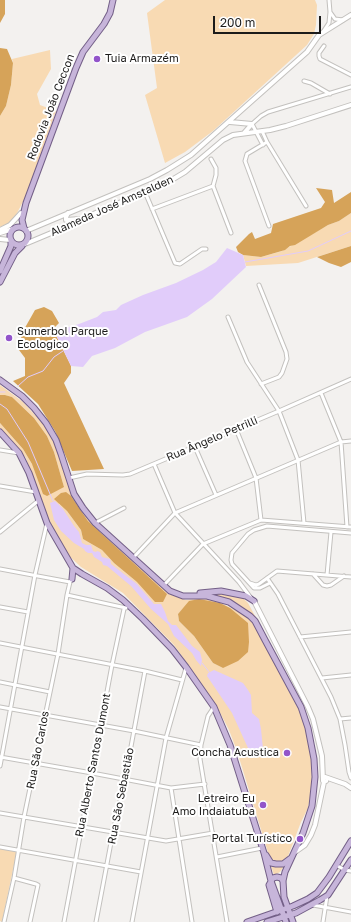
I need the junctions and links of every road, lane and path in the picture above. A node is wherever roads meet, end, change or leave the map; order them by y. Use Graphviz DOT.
graph roads {
  1 [pos="113,0"];
  2 [pos="329,0"];
  3 [pos="330,12"];
  4 [pos="351,15"];
  5 [pos="344,20"];
  6 [pos="321,34"];
  7 [pos="324,46"];
  8 [pos="351,75"];
  9 [pos="304,81"];
  10 [pos="351,87"];
  11 [pos="330,94"];
  12 [pos="351,105"];
  13 [pos="229,122"];
  14 [pos="252,124"];
  15 [pos="256,132"];
  16 [pos="262,132"];
  17 [pos="244,133"];
  18 [pos="267,142"];
  19 [pos="263,145"];
  20 [pos="211,159"];
  21 [pos="213,186"];
  22 [pos="145,192"];
  23 [pos="26,203"];
  24 [pos="306,206"];
  25 [pos="152,209"];
  26 [pos="21,213"];
  27 [pos="68,213"];
  28 [pos="84,218"];
  29 [pos="269,226"];
  30 [pos="13,229"];
  31 [pos="25,230"];
  32 [pos="0,231"];
  33 [pos="231,233"];
  34 [pos="0,239"];
  35 [pos="10,240"];
  36 [pos="24,244"];
  37 [pos="206,249"];
  38 [pos="0,271"];
  39 [pos="0,282"];
  40 [pos="259,285"];
  41 [pos="228,317"];
  42 [pos="351,379"];
  43 [pos="0,380"];
  44 [pos="0,383"];
  45 [pos="261,384"];
  46 [pos="12,388"];
  47 [pos="321,393"];
  48 [pos="279,411"];
  49 [pos="236,430"];
  50 [pos="0,432"];
  51 [pos="351,441"];
  52 [pos="341,442"];
  53 [pos="195,447"];
  54 [pos="0,450"];
  55 [pos="18,453"];
  56 [pos="298,460"];
  57 [pos="154,464"];
  58 [pos="69,478"];
  59 [pos="256,478"];
  60 [pos="0,486"];
  61 [pos="36,492"];
  62 [pos="216,496"];
  63 [pos="38,501"];
  64 [pos="124,508"];
  65 [pos="175,513"];
  66 [pos="261,520"];
  67 [pos="46,523"];
  68 [pos="95,523"];
  69 [pos="304,523"];
  70 [pos="349,527"];
  71 [pos="0,532"];
  72 [pos="331,532"];
  73 [pos="351,533"];
  74 [pos="203,544"];
  75 [pos="133,558"];
  76 [pos="73,568"];
  77 [pos="0,569"];
  78 [pos="82,574"];
  79 [pos="313,574"];
  80 [pos="35,575"];
  81 [pos="327,575"];
  82 [pos="344,576"];
  83 [pos="351,577"];
  84 [pos="267,578"];
  85 [pos="71,581"];
  86 [pos="249,582"];
  87 [pos="270,583"];
  88 [pos="163,586"];
  89 [pos="67,595"];
  90 [pos="191,596"];
  91 [pos="254,601"];
  92 [pos="0,607"];
  93 [pos="130,607"];
  94 [pos="124,609"];
  95 [pos="28,612"];
  96 [pos="351,632"];
  97 [pos="300,637"];
  98 [pos="0,643"];
  99 [pos="22,647"];
  100 [pos="58,654"];
  101 [pos="112,665"];
  102 [pos="186,667"];
  103 [pos="145,671"];
  104 [pos="351,675"];
  105 [pos="322,678"];
  106 [pos="182,680"];
  107 [pos="0,682"];
  108 [pos="15,685"];
  109 [pos="50,692"];
  110 [pos="0,707"];
  111 [pos="214,707"];
  112 [pos="10,709"];
  113 [pos="45,715"];
  114 [pos="351,718"];
  115 [pos="340,719"];
  116 [pos="101,725"];
  117 [pos="134,731"];
  118 [pos="166,738"];
  119 [pos="351,744"];
  120 [pos="201,745"];
  121 [pos="345,745"];
  122 [pos="1,758"];
  123 [pos="35,763"];
  124 [pos="0,766"];
  125 [pos="92,773"];
  126 [pos="351,778"];
  127 [pos="125,779"];
  128 [pos="325,780"];
  129 [pos="205,784"];
  130 [pos="157,785"];
  131 [pos="171,788"];
  132 [pos="351,788"];
  133 [pos="0,813"];
  134 [pos="24,817"];
  135 [pos="82,827"];
  136 [pos="113,832"];
  137 [pos="213,833"];
  138 [pos="148,839"];
  139 [pos="178,839"];
  140 [pos="351,841"];
  141 [pos="0,846"];
  142 [pos="18,850"];
  143 [pos="263,850"];
  144 [pos="294,855"];
  145 [pos="217,857"];
  146 [pos="76,859"];
  147 [pos="351,860"];
  148 [pos="336,865"];
  149 [pos="107,866"];
  150 [pos="345,870"];
  151 [pos="351,871"];
  152 [pos="141,872"];
  153 [pos="14,878"];
  154 [pos="271,881"];
  155 [pos="283,881"];
  156 [pos="328,895"];
  157 [pos="313,905"];
  158 [pos="326,908"];
  159 [pos="288,909"];
  160 [pos="279,912"];
  161 [pos="351,912"];
  162 [pos="287,918"];
  163 [pos="4,922"];
  164 [pos="30,922"];
  165 [pos="64,922"];
  166 [pos="96,922"];
  167 [pos="132,922"];
  168 [pos="192,922"];
  169 [pos="227,922"];
  170 [pos="247,922"];
  171 [pos="269,922"];
  172 [pos="293,922"];
  173 [pos="323,922"];
  1 -- 23 [label="main road, Rodovia João Ceccon"];
  2 -- 3 [label="street"];
  3 -- 5 [label="street"];
  3 -- 6 [label="street"];
  4 -- 5 [label="street"];
  5 -- 6 [label="street"];
  6 -- 13 [label="street"];
  7 -- 8 [label="street"];
  9 -- 11 [label="street"];
  10 -- 11 [label="street"];
  11 -- 14 [label="street"];
  12 -- 16 [label="street, Alameda José Amstalden"];
  13 -- 14 [label="street"];
  13 -- 27 [label="street"];
  14 -- 15 [label="street"];
  14 -- 17 [label="street"];
  15 -- 16 [label="street, Alameda José Amstalden"];
  15 -- 17 [label="street, Alameda José Amstalden"];
  15 -- 19 [label="street"];
  16 -- 18 [label="street"];
  17 -- 22 [label="street, Alameda José Amstalden"];
  18 -- 19 [label="street"];
  18 -- 24 [label="street"];
  19 -- 29 [label="street"];
  20 -- 21 [label="street"];
  21 -- 25 [label="street"];
  21 -- 33 [label="street"];
  22 -- 25 [label="street"];
  22 -- 28 [label="street, Alameda José Amstalden"];
  23 -- 26 [label="main road"];
  23 -- 31 [label="main road"];
  25 -- 37 [label="street"];
  26 -- 30 [label="main road"];
  26 -- 32 [label="street"];
  27 -- 28 [label="street"];
  27 -- 31 [label="street"];
  28 -- 36 [label="street, Alameda José Amstalden"];
  30 -- 31 [label="main road"];
  30 -- 32 [label="street"];
  30 -- 35 [label="main road"];
  31 -- 36 [label="main road"];
  34 -- 35 [label="street"];
  35 -- 36 [label="main road"];
  35 -- 38 [label="main road"];
  36 -- 39 [label="main road"];
  40 -- 45 [label="street"];
  41 -- 45 [label="street"];
  42 -- 47 [label="street, Rua Ângelo Petrilli"];
  43 -- 46 [label="main road"];
  44 -- 46 [label="main road"];
  45 -- 48 [label="street"];
  46 -- 58 [label="main road"];
  47 -- 48 [label="street, Rua Ângelo Petrilli"];
  47 -- 52 [label="street"];
  48 -- 49 [label="street, Rua Ângelo Petrilli"];
  48 -- 56 [label="street"];
  49 -- 53 [label="street, Rua Ângelo Petrilli"];
  49 -- 59 [label="street"];
  50 -- 55 [label="main road"];
  51 -- 52 [label="street"];
  52 -- 56 [label="street"];
  52 -- 70 [label="street"];
  53 -- 57 [label="street, Rua Ângelo Petrilli"];
  53 -- 62 [label="street"];
  54 -- 55 [label="street"];
  55 -- 61 [label="main road"];
  56 -- 59 [label="street"];
  56 -- 69 [label="street"];
  57 -- 58 [label="street, Rua Ângelo Petrilli"];
  57 -- 65 [label="street"];
  58 -- 68 [label="main road"];
  59 -- 62 [label="street"];
  59 -- 66 [label="street"];
  60 -- 61 [label="street"];
  61 -- 63 [label="main road"];
  62 -- 65 [label="street"];
  63 -- 67 [label="main road"];
  63 -- 71 [label="street"];
  64 -- 68 [label="street"];
  65 -- 74 [label="street"];
  65 -- 75 [label="street"];
  66 -- 69 [label="street"];
  66 -- 74 [label="street"];
  67 -- 76 [label="main road"];
  67 -- 80 [label="street"];
  68 -- 75 [label="main road"];
  69 -- 70 [label="street"];
  72 -- 73 [label="street"];
  72 -- 81 [label="street"];
  72 -- 86 [label="street"];
  74 -- 88 [label="street"];
  74 -- 91 [label="street"];
  75 -- 88 [label="main road"];
  76 -- 78 [label="main road"];
  76 -- 85 [label="main road"];
  77 -- 80 [label="street"];
  78 -- 85 [label="main road"];
  78 -- 93 [label="main road"];
  79 -- 81 [label="street"];
  79 -- 82 [label="street"];
  79 -- 84 [label="street"];
  80 -- 85 [label="street"];
  80 -- 95 [label="street"];
  81 -- 82 [label="street"];
  82 -- 83 [label="street"];
  84 -- 86 [label="street"];
  84 -- 87 [label="street"];
  85 -- 89 [label="street, Rua São Carlos"];
  86 -- 87 [label="street"];
  87 -- 97 [label="street"];
  88 -- 90 [label="main road"];
  89 -- 94 [label="street"];
  89 -- 100 [label="street, Rua São Carlos"];
  90 -- 91 [label="main road"];
  90 -- 144 [label="main road"];
  91 -- 128 [label="street"];
  92 -- 95 [label="street"];
  93 -- 94 [label="street"];
  93 -- 102 [label="main road"];
  94 -- 101 [label="street, Rua Alberto Santos Dumont"];
  95 -- 99 [label="street"];
  96 -- 97 [label="street"];
  97 -- 105 [label="street"];
  98 -- 99 [label="street"];
  99 -- 100 [label="street"];
  99 -- 108 [label="street"];
  100 -- 101 [label="street"];
  100 -- 109 [label="street, Rua São Carlos"];
  101 -- 103 [label="street"];
  101 -- 116 [label="street, Rua Alberto Santos Dumont"];
  102 -- 106 [label="street"];
  102 -- 111 [label="main road"];
  103 -- 106 [label="street"];
  103 -- 117 [label="street, Rua São Sebastião"];
  104 -- 105 [label="street"];
  105 -- 115 [label="street"];
  106 -- 118 [label="street"];
  107 -- 108 [label="street"];
  108 -- 109 [label="street"];
  108 -- 112 [label="street"];
  109 -- 113 [label="street, Rua São Carlos"];
  110 -- 112 [label="street"];
  111 -- 120 [label="street"];
  111 -- 143 [label="main road"];
  112 -- 113 [label="street"];
  112 -- 122 [label="street"];
  113 -- 116 [label="street"];
  113 -- 123 [label="street, Rua São Carlos"];
  114 -- 115 [label="street"];
  115 -- 121 [label="street"];
  116 -- 117 [label="street"];
  116 -- 125 [label="street, Rua Alberto Santos Dumont"];
  117 -- 118 [label="street"];
  117 -- 127 [label="street, Rua São Sebastião"];
  118 -- 120 [label="street"];
  118 -- 130 [label="street"];
  119 -- 121 [label="street"];
  120 -- 129 [label="street"];
  121 -- 126 [label="street"];
  122 -- 123 [label="street"];
  122 -- 124 [label="street"];
  123 -- 125 [label="street"];
  123 -- 134 [label="street, Rua São Carlos"];
  125 -- 127 [label="street"];
  125 -- 135 [label="street, Rua Alberto Santos Dumont"];
  127 -- 130 [label="street"];
  127 -- 136 [label="street, Rua São Sebastião"];
  128 -- 132 [label="street"];
  128 -- 144 [label="street"];
  129 -- 131 [label="street"];
  129 -- 137 [label="street"];
  130 -- 131 [label="street"];
  130 -- 138 [label="street"];
  131 -- 139 [label="street"];
  133 -- 134 [label="street"];
  134 -- 135 [label="street"];
  134 -- 142 [label="street, Rua São Carlos"];
  135 -- 136 [label="street"];
  135 -- 146 [label="street, Rua Alberto Santos Dumont"];
  136 -- 138 [label="street"];
  136 -- 149 [label="street, Rua São Sebastião"];
  137 -- 139 [label="street"];
  137 -- 145 [label="street"];
  138 -- 139 [label="street"];
  138 -- 152 [label="street"];
  139 -- 168 [label="street"];
  140 -- 148 [label="main road"];
  141 -- 142 [label="street"];
  142 -- 146 [label="street"];
  142 -- 153 [label="street, Rua São Carlos"];
  143 -- 144 [label="main road"];
  143 -- 145 [label="street"];
  143 -- 154 [label="main road"];
  144 -- 155 [label="main road"];
  145 -- 169 [label="street"];
  146 -- 149 [label="street"];
  146 -- 165 [label="street, Rua Alberto Santos Dumont"];
  147 -- 150 [label="main road"];
  148 -- 150 [label="street"];
  148 -- 159 [label="main road"];
  149 -- 152 [label="street"];
  149 -- 166 [label="street, Rua São Sebastião"];
  150 -- 151 [label="street"];
  150 -- 156 [label="main road"];
  152 -- 167 [label="street"];
  153 -- 163 [label="street, Rua São Carlos"];
  153 -- 164 [label="street"];
  154 -- 155 [label="main road"];
  154 -- 160 [label="main road"];
  155 -- 159 [label="main road"];
  156 -- 157 [label="main road"];
  156 -- 158 [label="street"];
  157 -- 158 [label="street"];
  157 -- 162 [label="main road"];
  158 -- 161 [label="street"];
  158 -- 173 [label="street"];
  159 -- 160 [label="main road"];
  159 -- 162 [label="main road"];
  160 -- 162 [label="main road"];
  160 -- 170 [label="main road"];
  162 -- 171 [label="main road"];
  162 -- 172 [label="main road"];
}
